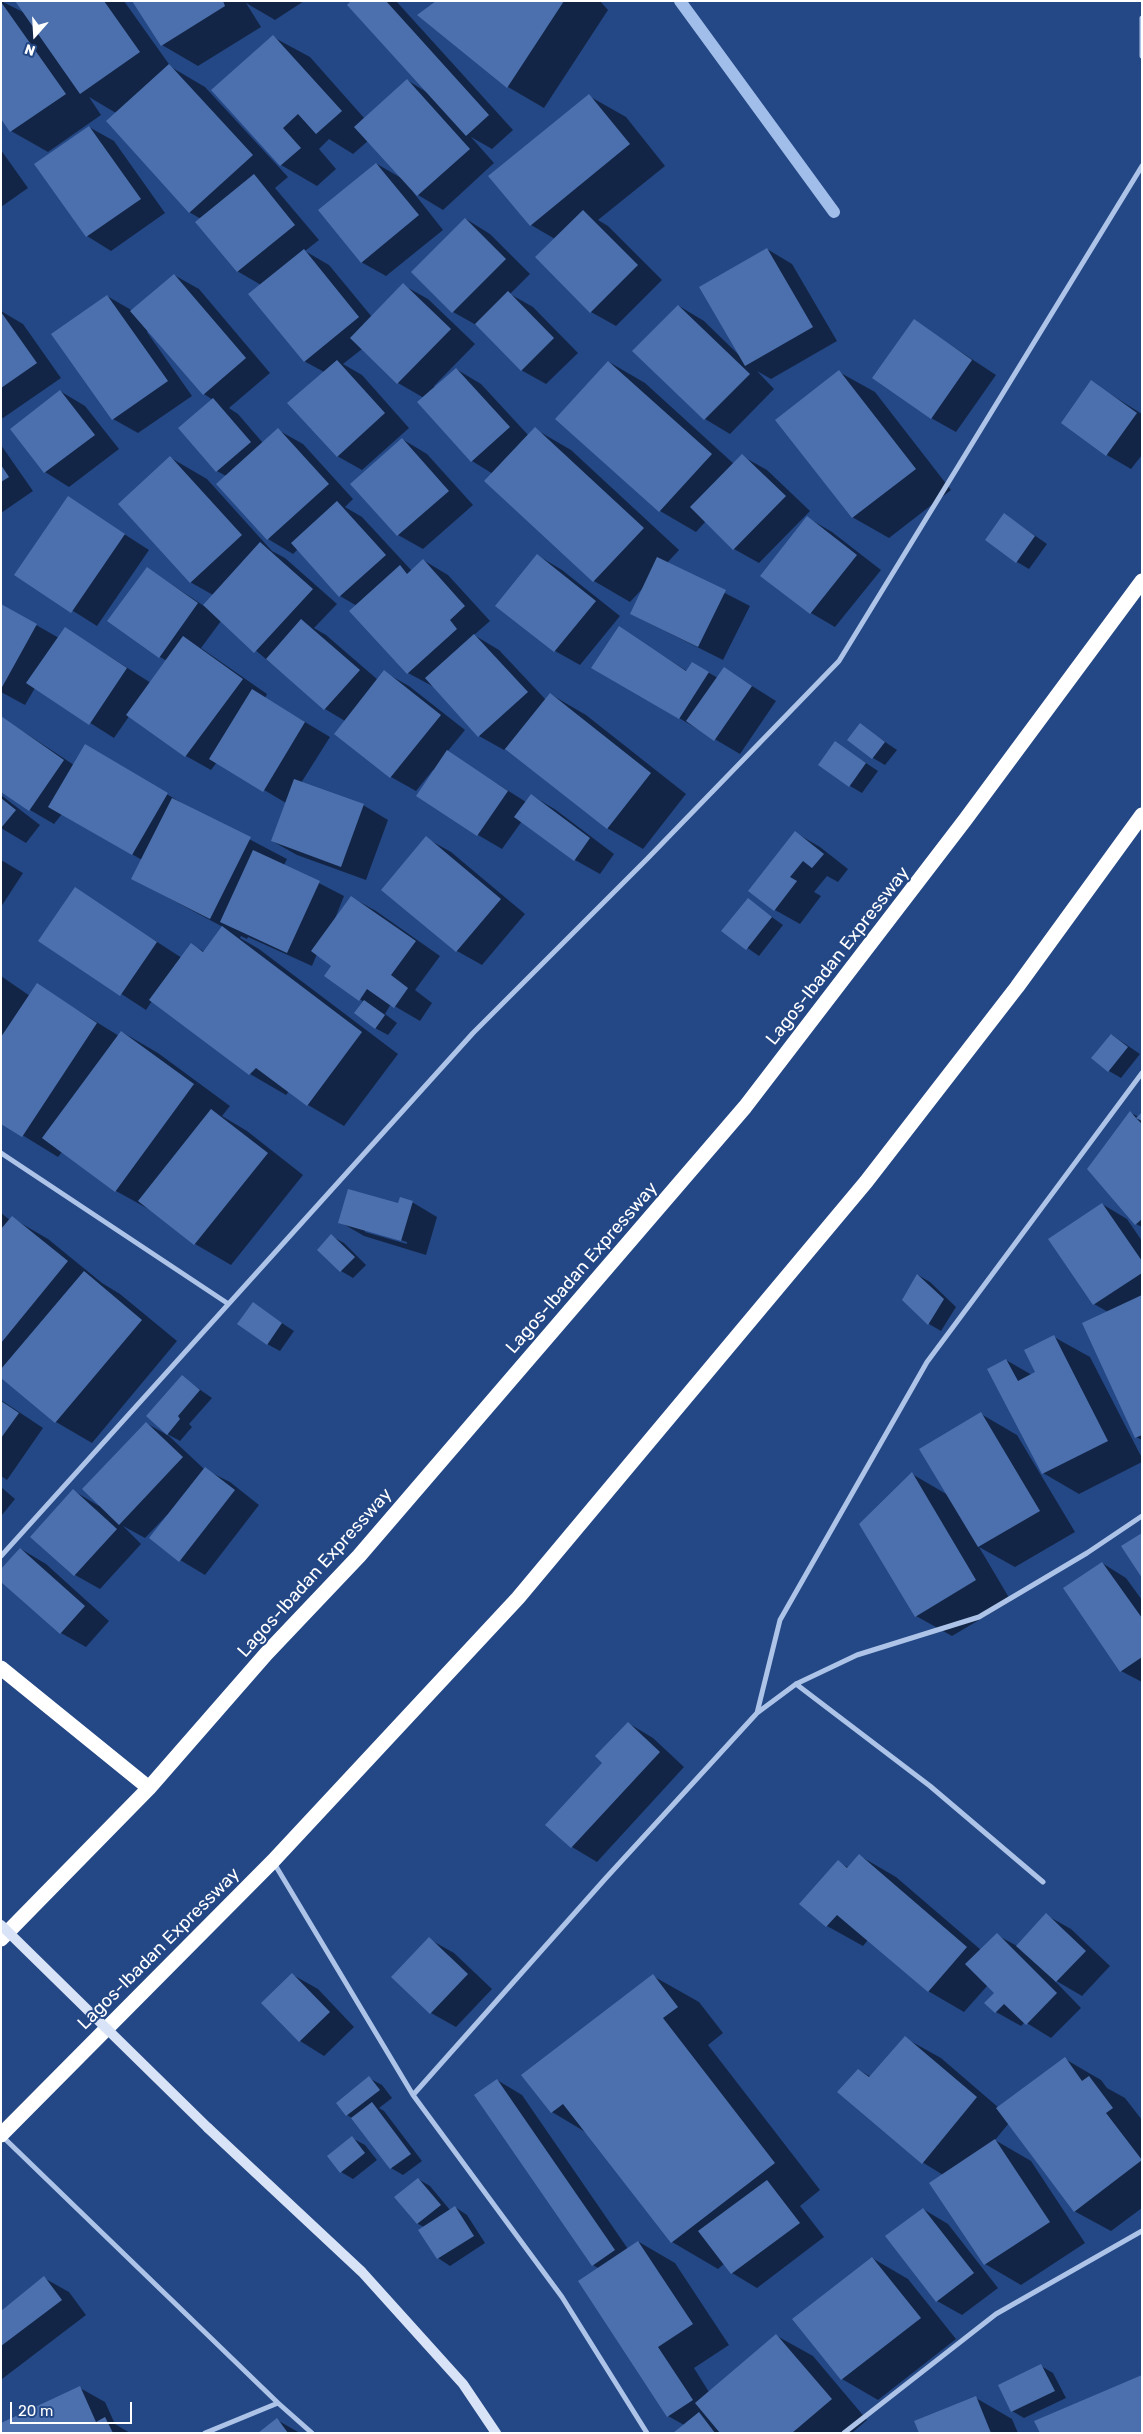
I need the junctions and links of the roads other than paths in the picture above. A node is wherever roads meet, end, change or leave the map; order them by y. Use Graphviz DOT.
graph roads {
  1 [pos="1142,18"];
  2 [pos="1142,56"];
  3 [pos="1142,166"];
  4 [pos="1142,581"];
  5 [pos="1142,815"];
  6 [pos="1142,1073"];
  7 [pos="1,1153"];
  8 [pos="227,1303"];
  9 [pos="1142,1516"];
  10 [pos="1,1556"];
  11 [pos="1,1668"];
  12 [pos="796,1684"];
  13 [pos="757,1713"];
  14 [pos="149,1788"];
  15 [pos="273,1861"];
  16 [pos="1043,1882"];
  17 [pos="1,1925"];
  18 [pos="1,1939"];
  19 [pos="414,2095"];
  20 [pos="1,2136"];
  21 [pos="1142,2230"];
  22 [pos="278,2403"];
  23 [pos="205,2433"];
  24 [pos="312,2433"];
  25 [pos="496,2433"];
  26 [pos="647,2433"];
  27 [pos="844,2433"];
  1 -- 2 [label="street"];
  3 -- 8 [label="street"];
  4 -- 14 [label="highway, Lagos-Ibadan Expressway"];
  5 -- 15 [label="highway, Lagos-Ibadan Expressway"];
  6 -- 13 [label="street"];
  7 -- 8 [label="street"];
  8 -- 10 [label="street"];
  9 -- 12 [label="street"];
  11 -- 14 [label="highway"];
  12 -- 13 [label="street"];
  12 -- 16 [label="street"];
  13 -- 19 [label="street"];
  14 -- 18 [label="highway, Lagos-Ibadan Expressway"];
  15 -- 19 [label="street"];
  15 -- 20 [label="highway, Lagos-Ibadan Expressway"];
  17 -- 25 [label="main road, bridge"];
  19 -- 26 [label="street"];
  20 -- 22 [label="street"];
  21 -- 27 [label="street"];
  22 -- 23 [label="street"];
  22 -- 24 [label="street"];
}
